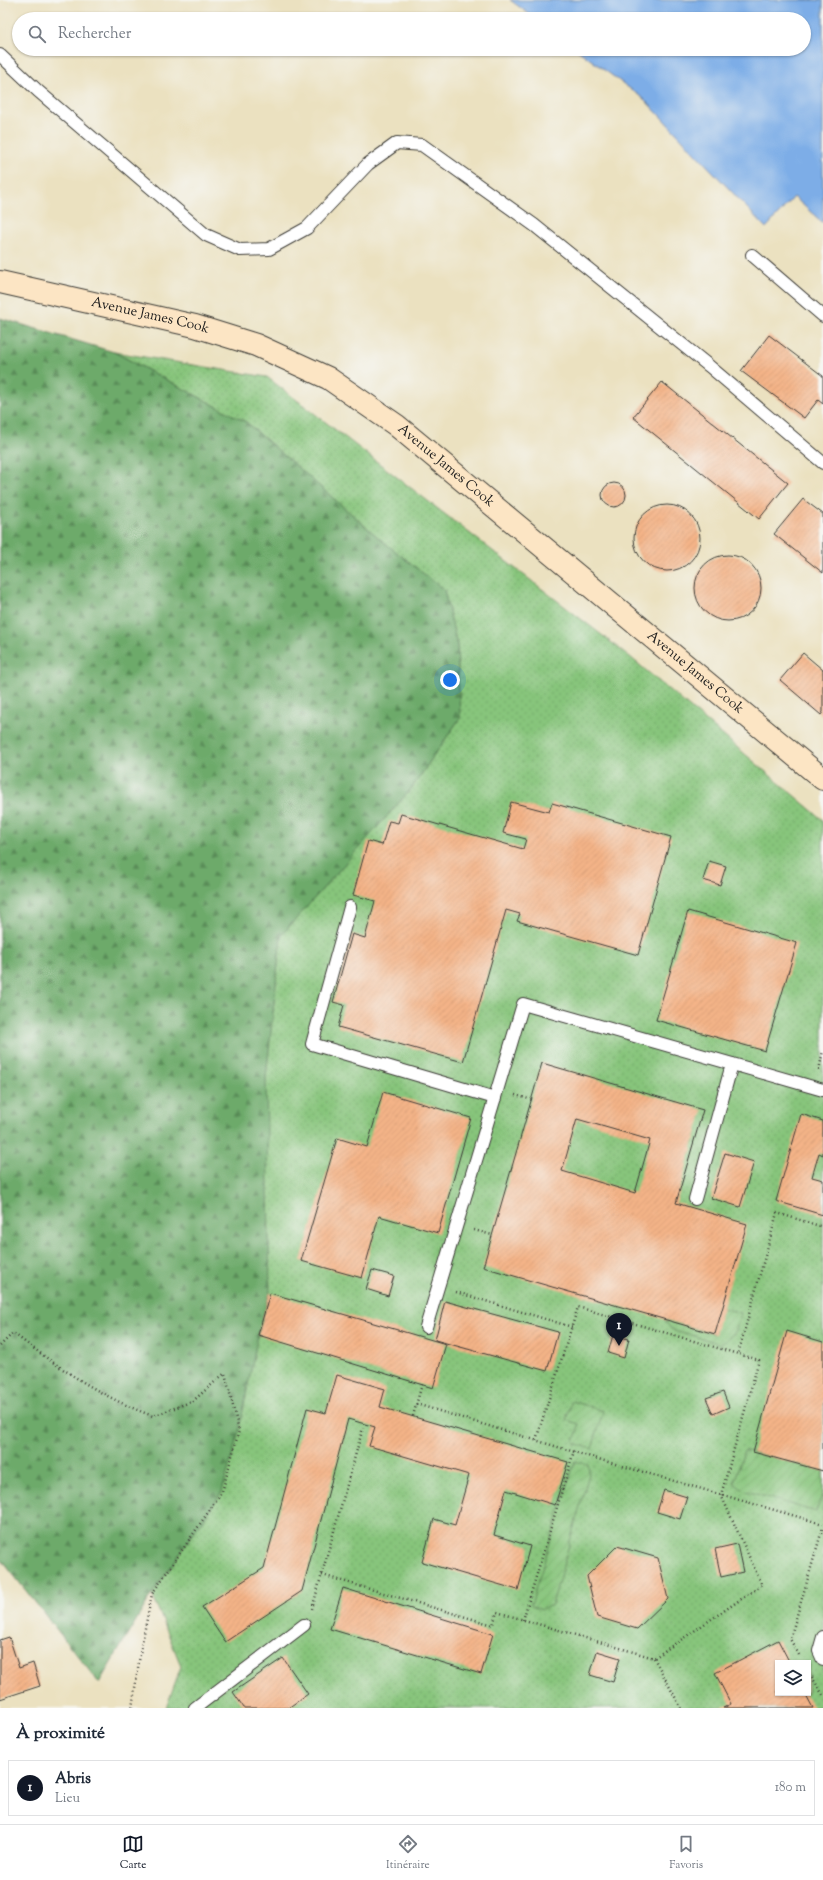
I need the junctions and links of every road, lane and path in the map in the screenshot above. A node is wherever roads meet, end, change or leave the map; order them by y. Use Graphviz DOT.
graph roads {
  1 [pos="0,54"];
  2 [pos="752,255"];
  3 [pos="0,282"];
  4 [pos="823,316"];
  5 [pos="823,463"];
  6 [pos="823,779"];
  7 [pos="350,907"];
  8 [pos="732,1064"];
  9 [pos="823,1090"];
  10 [pos="495,1098"];
  11 [pos="695,1200"];
  12 [pos="823,1227"];
  13 [pos="438,1287"];
  14 [pos="572,1326"];
  15 [pos="426,1327"];
  16 [pos="0,1346"];
  17 [pos="738,1354"];
  18 [pos="422,1384"];
  19 [pos="416,1404"];
  20 [pos="412,1416"];
  21 [pos="363,1428"];
  22 [pos="536,1440"];
  23 [pos="574,1451"];
  24 [pos="720,1495"];
  25 [pos="823,1525"];
  26 [pos="322,1575"];
  27 [pos="523,1620"];
  28 [pos="304,1625"];
  29 [pos="823,1637"];
  30 [pos="800,1657"];
  31 [pos="654,1658"];
  32 [pos="823,1660"];
  33 [pos="812,1676"];
  34 [pos="823,1695"];
  35 [pos="132,1708"];
  36 [pos="195,1708"];
  37 [pos="681,1708"];
  1 -- 5 [label="lane"];
  2 -- 4 [label="lane"];
  3 -- 6 [label="main road, Avenue James Cook"];
  7 -- 10 [label="lane"];
  8 -- 9 [label="lane"];
  8 -- 10 [label="lane"];
  8 -- 11 [label="lane"];
  10 -- 13 [label="lane"];
  12 -- 17 [label="path"];
  13 -- 14 [label="path"];
  13 -- 15 [label="lane"];
  14 -- 17 [label="path"];
  14 -- 22 [label="path"];
  16 -- 35 [label="path"];
  17 -- 24 [label="path"];
  18 -- 19 [label="path"];
  19 -- 20 [label="path"];
  19 -- 22 [label="path"];
  21 -- 26 [label="path"];
  22 -- 23 [label="path"];
  23 -- 24 [label="path"];
  23 -- 27 [label="path"];
  24 -- 25 [label="path"];
  24 -- 31 [label="path"];
  25 -- 30 [label="path"];
  26 -- 27 [label="path"];
  26 -- 28 [label="path"];
  27 -- 31 [label="path"];
  28 -- 36 [label="lane"];
  29 -- 32 [label="lane"];
  31 -- 37 [label="path"];
  33 -- 34 [label="path"];
}
